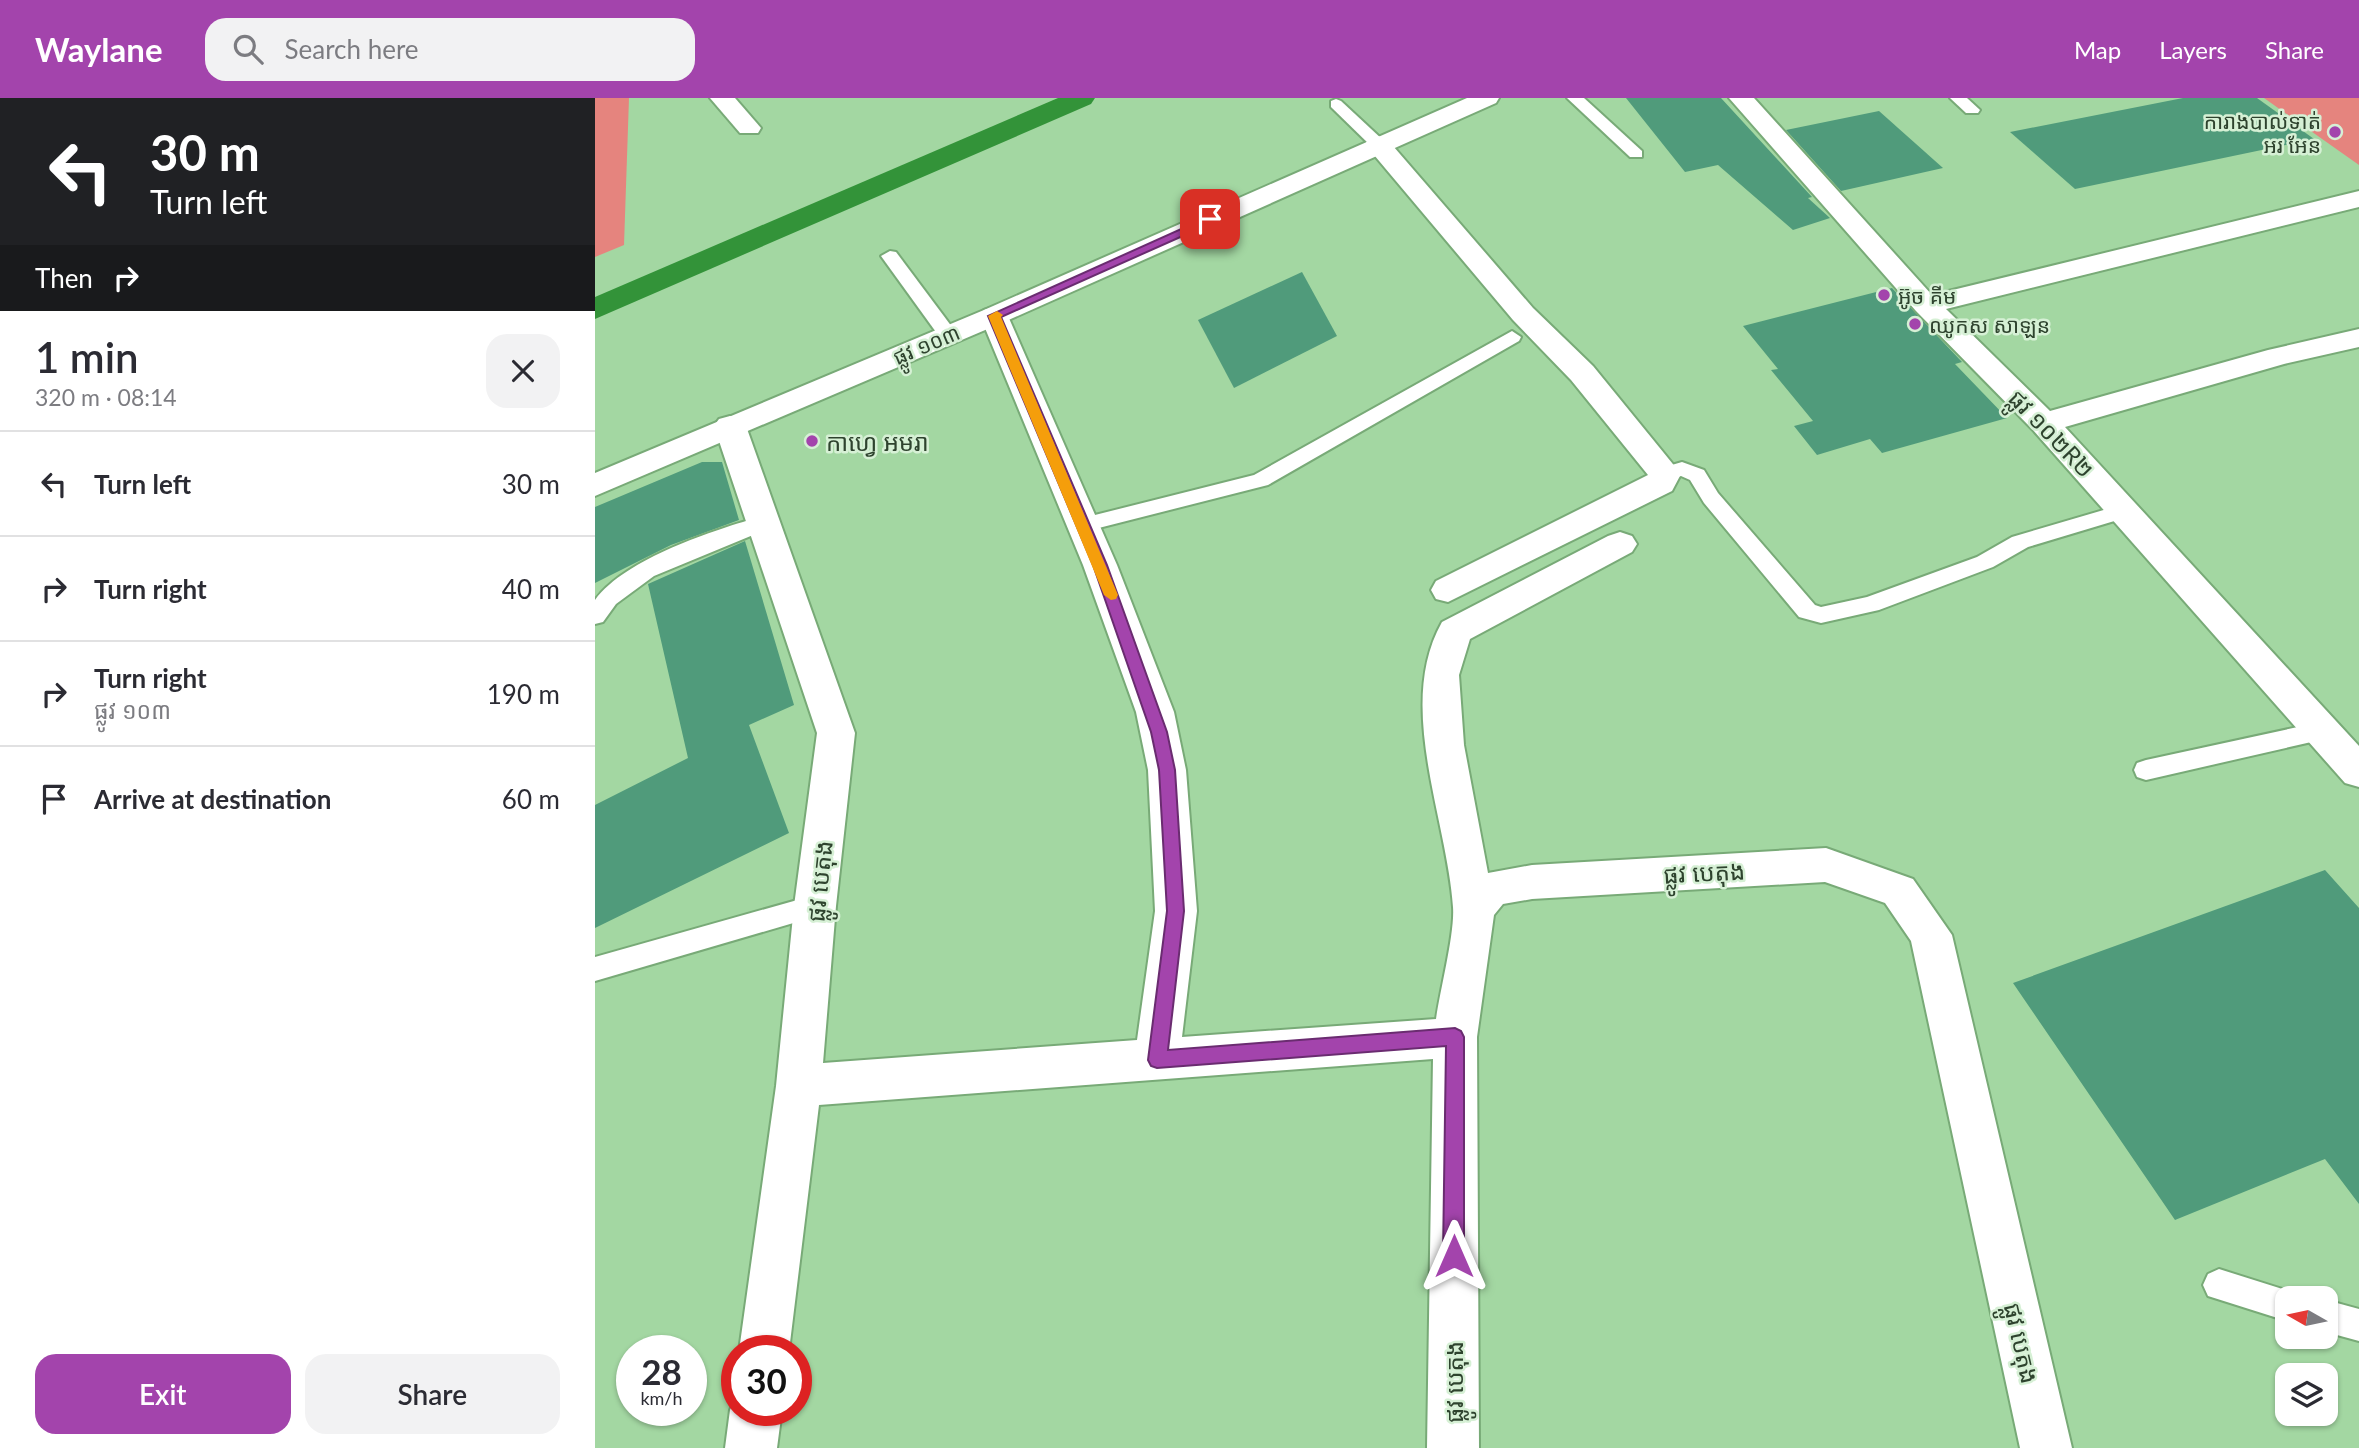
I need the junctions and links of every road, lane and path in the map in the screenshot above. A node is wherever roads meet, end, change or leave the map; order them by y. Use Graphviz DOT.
graph roads {
  1 [pos="722,98"];
  2 [pos="1487,98"];
  3 [pos="1575,98"];
  4 [pos="1741,98"];
  5 [pos="1958,98"];
  6 [pos="1336,104"];
  7 [pos="1972,110"];
  8 [pos="749,128"];
  9 [pos="1378,145"];
  10 [pos="1636,154"];
  11 [pos="2359,200"];
  12 [pos="890,257"];
  13 [pos="1926,305"];
  14 [pos="994,316"];
  15 [pos="948,335"];
  16 [pos="1512,337"];
  17 [pos="2359,338"];
  18 [pos="2044,423"];
  19 [pos="730,426"];
  20 [pos="1665,474"];
  21 [pos="595,485"];
  22 [pos="2124,510"];
  23 [pos="763,523"];
  24 [pos="1083,525"];
  25 [pos="1620,544"];
  26 [pos="1448,590"];
  27 [pos="595,615"];
  28 [pos="2321,731"];
  29 [pos="2146,770"];
  30 [pos="2359,772"];
  31 [pos="815,906"];
  32 [pos="1474,909"];
  33 [pos="595,969"];
  34 [pos="1455,1037"];
  35 [pos="1157,1060"];
  36 [pos="799,1086"];
  37 [pos="2219,1286"];
  38 [pos="2275,1302"];
  39 [pos="2338,1319"];
  40 [pos="2359,1325"];
  41 [pos="766,1335"];
  42 [pos="754,1426"];
  43 [pos="751,1448"];
  44 [pos="1453,1448"];
  45 [pos="2046,1448"];
  1 -- 8 [label="street"];
  2 -- 9 [label="street, ផ្លូវ ១០៣"];
  3 -- 10 [label="lane"];
  4 -- 13 [label="street, ផ្លូវ ១០២R២"];
  5 -- 7 [label="lane"];
  6 -- 9 [label="lane"];
  9 -- 14 [label="street, ផ្លូវ ១០៣"];
  9 -- 20 [label="street"];
  11 -- 13 [label="street"];
  12 -- 15 [label="lane"];
  13 -- 18 [label="street, ផ្លូវ ១០២R២"];
  14 -- 15 [label="street, ផ្លូវ ១០៣"];
  14 -- 24 [label="street"];
  15 -- 19 [label="street, ផ្លូវ ១០៣"];
  16 -- 24 [label="lane"];
  17 -- 18 [label="street"];
  18 -- 22 [label="street, ផ្លូវ ១០២R២"];
  19 -- 21 [label="street, ផ្លូវ ១០៣"];
  19 -- 23 [label="street, ផ្លូវ បេតុង"];
  20 -- 22 [label="lane"];
  20 -- 26 [label="street"];
  22 -- 28 [label="street, ផ្លូវ ១០២R២"];
  23 -- 27 [label="lane"];
  23 -- 31 [label="street, ផ្លូវ បេតុង"];
  24 -- 35 [label="street"];
  25 -- 32 [label="street"];
  28 -- 29 [label="lane"];
  28 -- 30 [label="street, ផ្លូវ ១០២R២"];
  31 -- 33 [label="lane"];
  31 -- 36 [label="street, ផ្លូវ បេតុង"];
  32 -- 34 [label="street, ផ្លូវ បេតុង"];
  32 -- 45 [label="street, ផ្លូវ បេតុង"];
  34 -- 35 [label="street"];
  34 -- 44 [label="street, ផ្លូវ បេតុង"];
  35 -- 36 [label="street"];
  36 -- 41 [label="street, ផ្លូវ បេតុង"];
  37 -- 38 [label="lane"];
  39 -- 40 [label="lane"];
  42 -- 43 [label="street"];
}
